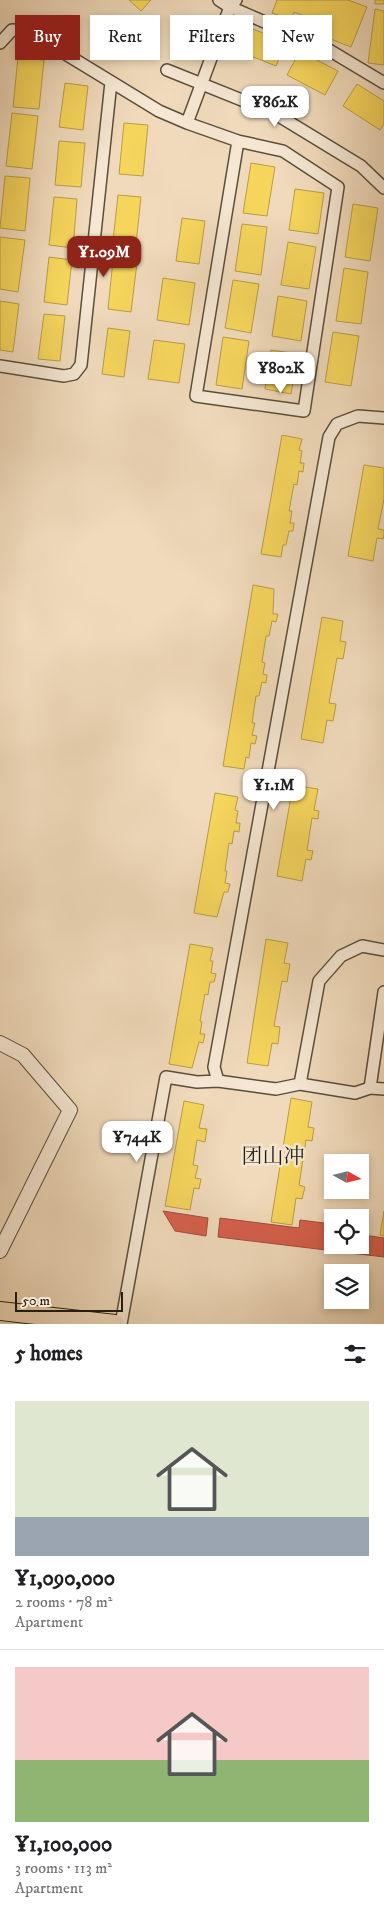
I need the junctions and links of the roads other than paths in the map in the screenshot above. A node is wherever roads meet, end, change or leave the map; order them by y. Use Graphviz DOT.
graph roads {
  1 [pos="219,0"];
  2 [pos="233,4"];
  3 [pos="0,43"];
  4 [pos="167,70"];
  5 [pos="110,82"];
  6 [pos="384,83"];
  7 [pos="200,84"];
  8 [pos="186,122"];
  9 [pos="238,141"];
  10 [pos="384,188"];
  11 [pos="0,366"];
  12 [pos="384,418"];
  13 [pos="384,950"];
  14 [pos="384,992"];
  15 [pos="0,1043"];
  16 [pos="218,1080"];
  17 [pos="300,1084"];
  18 [pos="370,1088"];
  19 [pos="384,1089"];
  20 [pos="0,1251"];
  21 [pos="0,1311"];
  22 [pos="115,1324"];
  23 [pos="121,1324"];
  1 -- 2 [label="street"];
  2 -- 6 [label="street"];
  2 -- 7 [label="street"];
  3 -- 5 [label="street"];
  4 -- 7 [label="street"];
  5 -- 8 [label="street"];
  5 -- 11 [label="street"];
  7 -- 8 [label="street"];
  7 -- 10 [label="street"];
  8 -- 9 [label="street"];
  9 -- 9 [label="street"];
  12 -- 16 [label="street"];
  13 -- 17 [label="street"];
  14 -- 18 [label="street"];
  15 -- 20 [label="street"];
  16 -- 17 [label="street"];
  16 -- 23 [label="street"];
  17 -- 18 [label="street"];
  18 -- 19 [label="street"];
  21 -- 22 [label="main road"];
}
